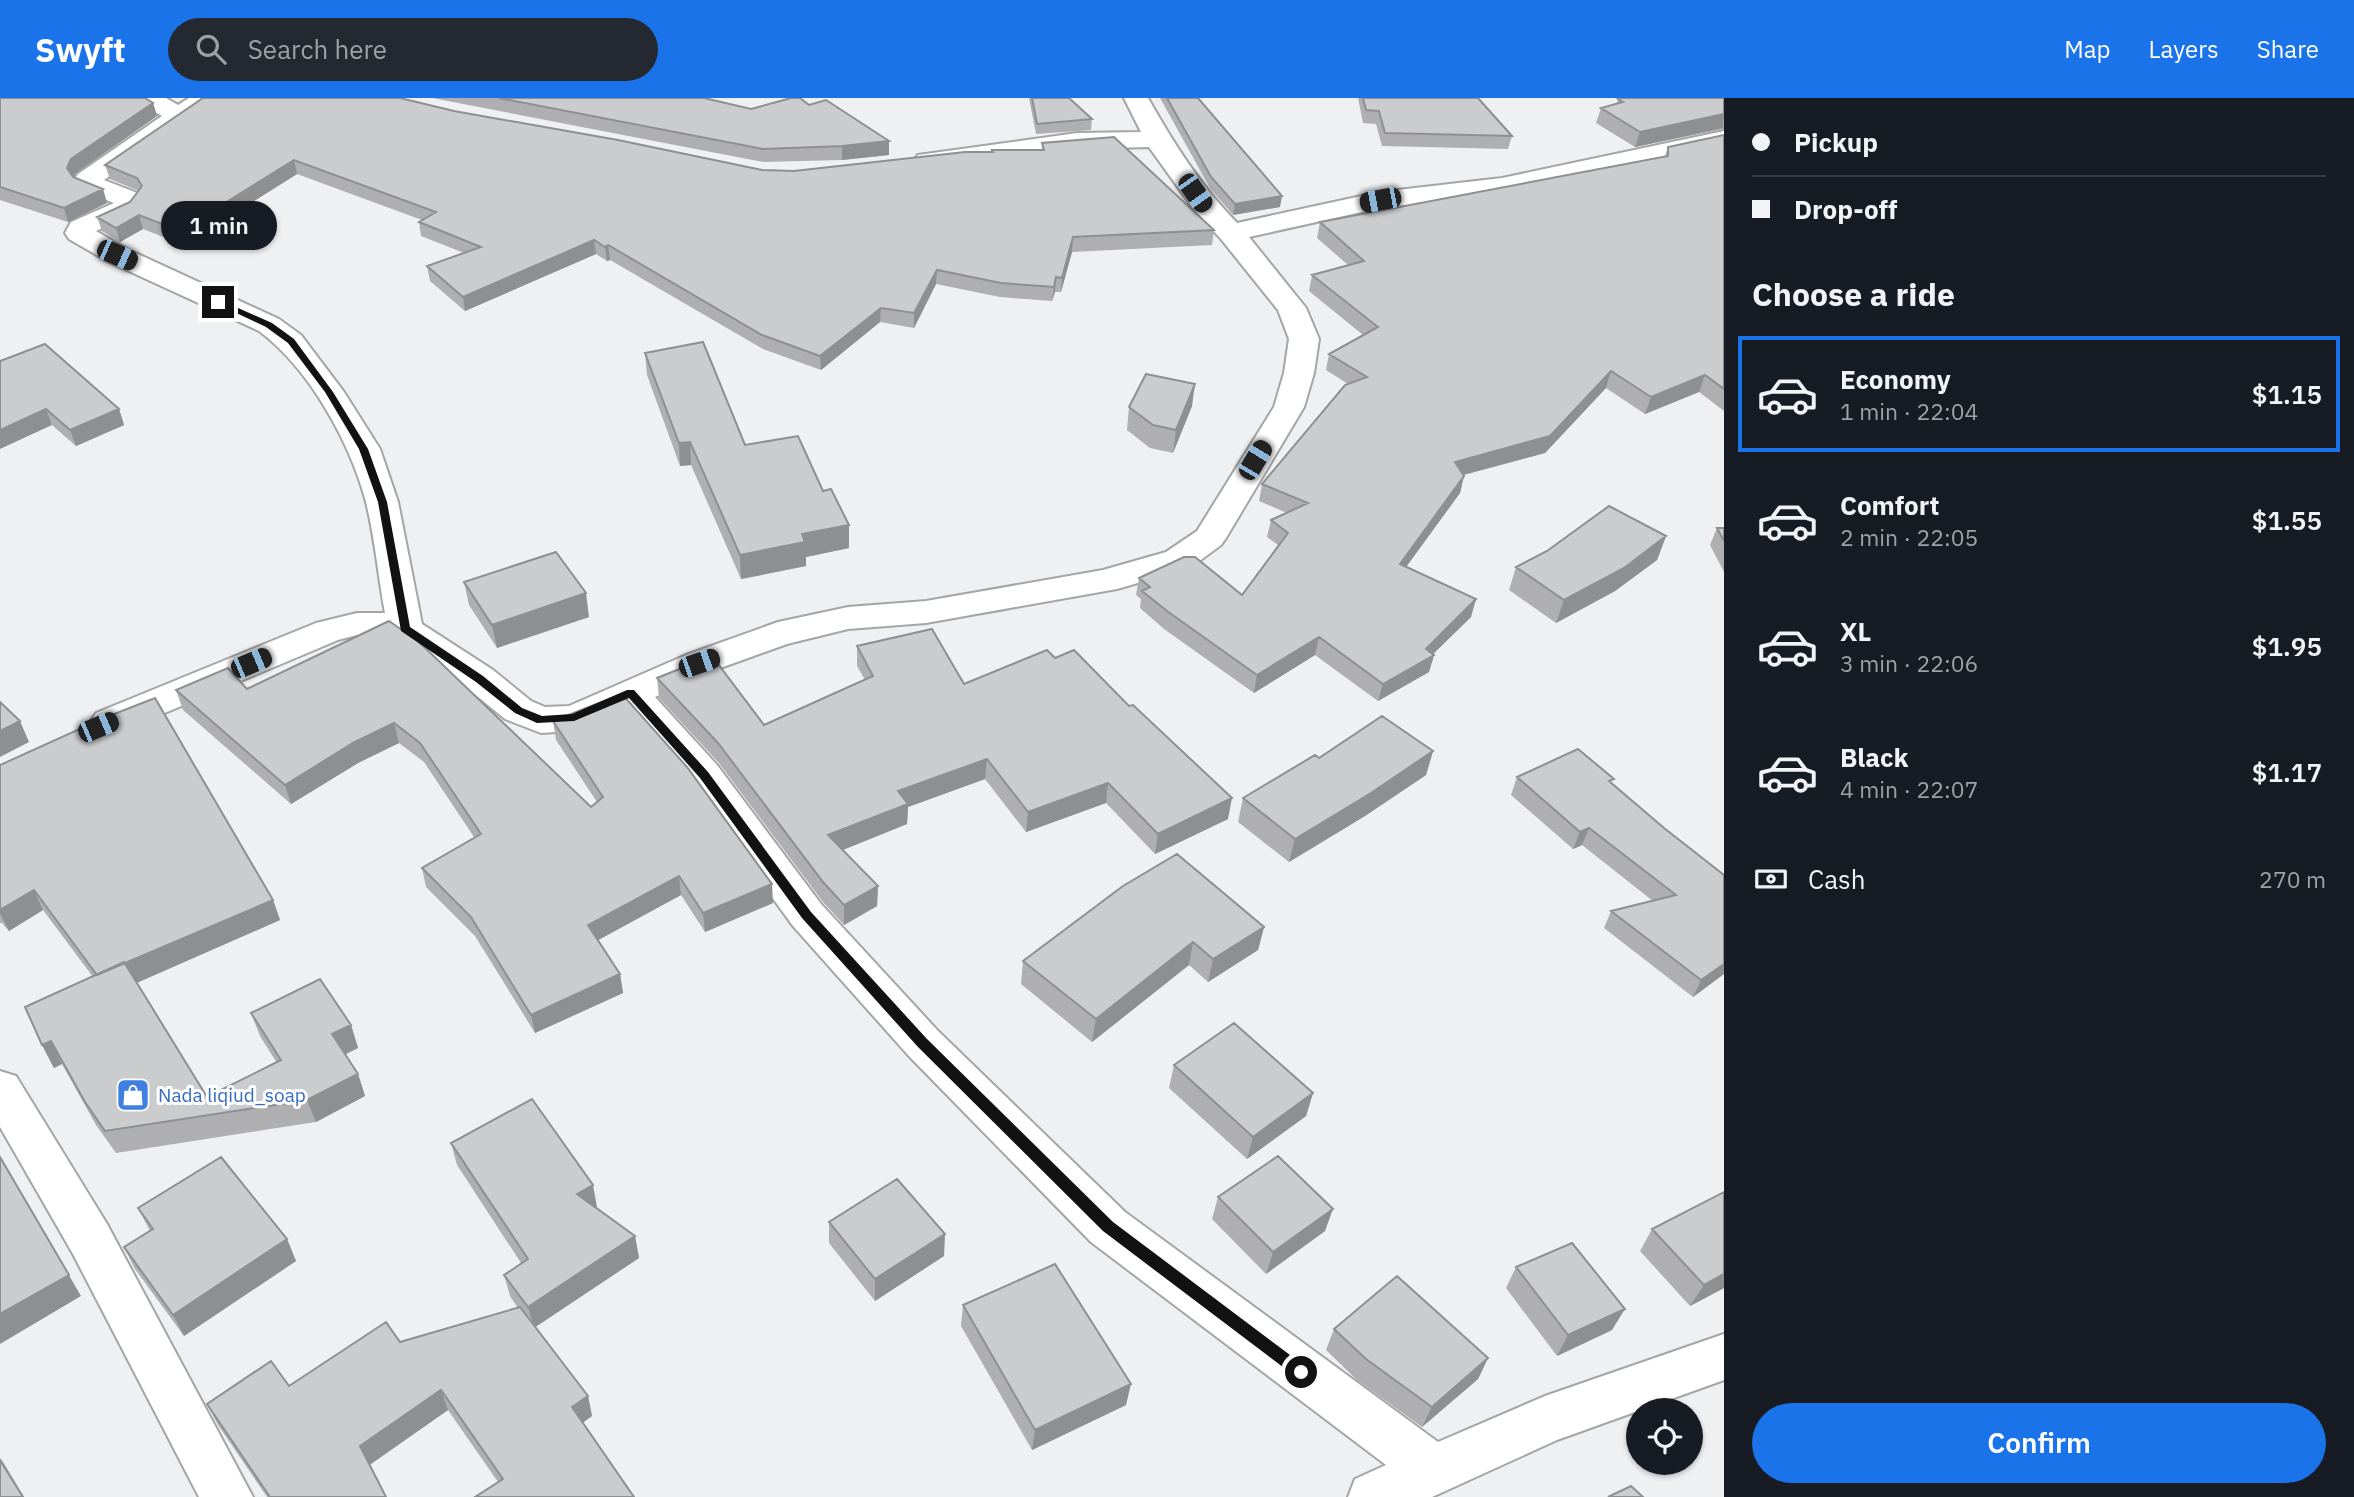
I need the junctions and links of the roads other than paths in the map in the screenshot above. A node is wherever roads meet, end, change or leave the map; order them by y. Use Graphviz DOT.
graph roads {
  1 [pos="148,98"];
  2 [pos="205,98"];
  3 [pos="1136,98"];
  4 [pos="179,116"];
  5 [pos="1158,139"];
  6 [pos="1724,139"];
  7 [pos="897,164"];
  8 [pos="1231,233"];
  9 [pos="405,629"];
  10 [pos="631,693"];
  11 [pos="86,733"];
  12 [pos="0,1089"];
  13 [pos="1724,1357"];
  14 [pos="1434,1470"];
  15 [pos="227,1497"];
  16 [pos="1374,1497"];
  1 -- 4 [label="street"];
  2 -- 4 [label="street"];
  3 -- 5 [label="street"];
  4 -- 9 [label="street"];
  5 -- 7 [label="street"];
  5 -- 8 [label="street"];
  6 -- 8 [label="street"];
  8 -- 10 [label="street"];
  9 -- 10 [label="street"];
  9 -- 11 [label="street"];
  10 -- 14 [label="street"];
  12 -- 15 [label="street"];
  13 -- 14 [label="street"];
  14 -- 16 [label="street"];
}
